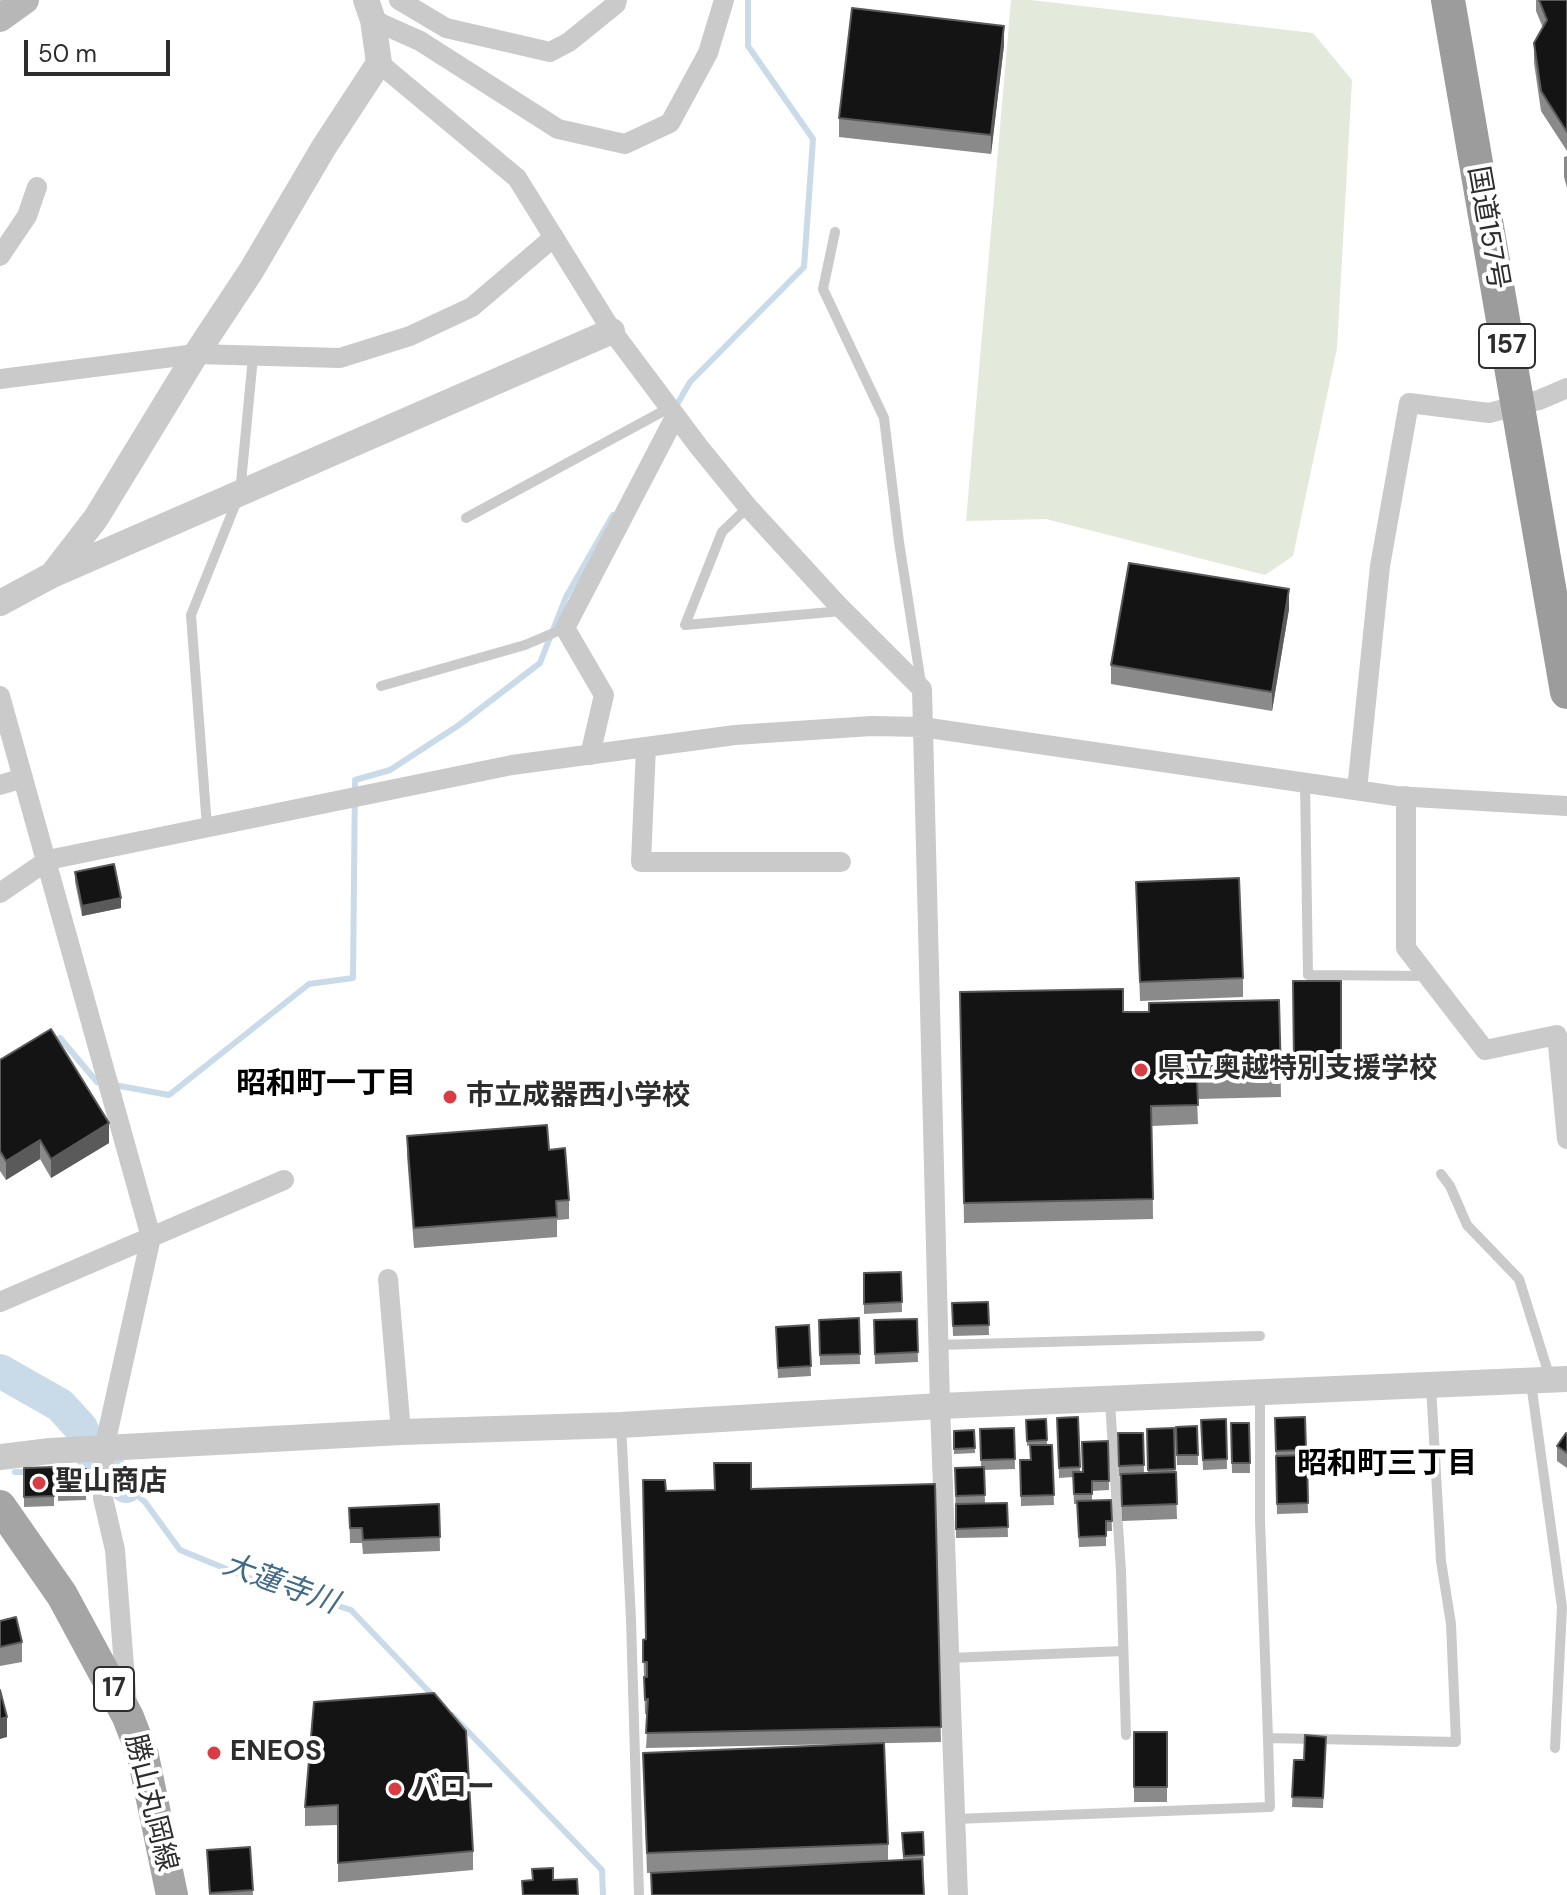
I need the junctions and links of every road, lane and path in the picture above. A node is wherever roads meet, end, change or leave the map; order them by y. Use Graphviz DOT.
graph roads {
  1 [pos="25,0"];
  2 [pos="399,0"];
  3 [pos="617,0"];
  4 [pos="724,0"];
  5 [pos="1448,0"];
  6 [pos="1471,0"];
  7 [pos="370,10"];
  8 [pos="0,18"];
  9 [pos="379,63"];
  10 [pos="37,187"];
  11 [pos="835,232"];
  12 [pos="554,237"];
  13 [pos="0,256"];
  14 [pos="612,331"];
  15 [pos="196,354"];
  16 [pos="253,357"];
  17 [pos="0,379"];
  18 [pos="1541,398"];
  19 [pos="672,412"];
  20 [pos="240,493"];
  21 [pos="748,507"];
  22 [pos="466,518"];
  23 [pos="1560,571"];
  24 [pos="52,575"];
  25 [pos="0,603"];
  26 [pos="844,611"];
  27 [pos="565,628"];
  28 [pos="381,686"];
  29 [pos="922,689"];
  30 [pos="1567,692"];
  31 [pos="0,696"];
  32 [pos="922,727"];
  33 [pos="646,747"];
  34 [pos="590,755"];
  35 [pos="23,778"];
  36 [pos="1305,781"];
  37 [pos="0,785"];
  38 [pos="1357,790"];
  39 [pos="1406,796"];
  40 [pos="1567,806"];
  41 [pos="207,827"];
  42 [pos="48,860"];
  43 [pos="841,862"];
  44 [pos="0,893"];
  45 [pos="1429,976"];
  46 [pos="1567,1139"];
  47 [pos="1441,1174"];
  48 [pos="284,1180"];
  49 [pos="151,1237"];
  50 [pos="388,1279"];
  51 [pos="0,1302"];
  52 [pos="1260,1336"];
  53 [pos="938,1345"];
  54 [pos="1549,1380"];
  55 [pos="1431,1386"];
  56 [pos="1260,1392"];
  57 [pos="1109,1398"];
  58 [pos="940,1406"];
  59 [pos="621,1425"];
  60 [pos="401,1432"];
  61 [pos="104,1449"];
  62 [pos="0,1457"];
  63 [pos="0,1506"];
  64 [pos="1123,1651"];
  65 [pos="949,1658"];
  66 [pos="128,1717"];
  67 [pos="1126,1735"];
  68 [pos="1268,1738"];
  69 [pos="1555,1748"];
  70 [pos="955,1819"];
  71 [pos="172,1895"];
  72 [pos="639,1895"];
  73 [pos="958,1895"];
  1 -- 8 [label="main road"];
  2 -- 3 [label="street"];
  4 -- 7 [label="street"];
  5 -- 18 [label="highway, 国道157号 / 157"];
  6 -- 18 [label="highway, 国道157号 / 157"];
  7 -- 9 [label="street"];
  9 -- 12 [label="street"];
  9 -- 15 [label="street"];
  10 -- 13 [label="street"];
  11 -- 29 [label="lane"];
  12 -- 14 [label="street"];
  12 -- 16 [label="street"];
  14 -- 19 [label="street"];
  14 -- 20 [label="street"];
  15 -- 16 [label="street"];
  15 -- 17 [label="street"];
  15 -- 24 [label="street"];
  16 -- 20 [label="lane"];
  18 -- 23 [label="highway, 国道157号 / 157"];
  18 -- 38 [label="street"];
  19 -- 21 [label="street"];
  19 -- 22 [label="lane"];
  19 -- 27 [label="street"];
  20 -- 24 [label="street"];
  20 -- 41 [label="lane"];
  21 -- 26 [label="street"];
  21 -- 26 [label="lane"];
  23 -- 30 [label="highway, 国道157号 / 157"];
  24 -- 25 [label="street"];
  26 -- 29 [label="street"];
  27 -- 28 [label="lane"];
  27 -- 34 [label="street"];
  29 -- 32 [label="street"];
  31 -- 35 [label="street"];
  32 -- 33 [label="street"];
  32 -- 36 [label="street"];
  32 -- 53 [label="street"];
  33 -- 34 [label="street"];
  33 -- 43 [label="street"];
  34 -- 41 [label="street"];
  35 -- 37 [label="street"];
  35 -- 42 [label="street"];
  36 -- 38 [label="street"];
  36 -- 45 [label="lane"];
  38 -- 39 [label="street"];
  39 -- 40 [label="street"];
  39 -- 45 [label="street"];
  41 -- 42 [label="street"];
  42 -- 44 [label="street"];
  42 -- 49 [label="street"];
  45 -- 46 [label="street"];
  47 -- 54 [label="lane"];
  48 -- 49 [label="street"];
  49 -- 51 [label="street"];
  49 -- 61 [label="street"];
  50 -- 60 [label="street"];
  52 -- 53 [label="lane"];
  53 -- 58 [label="street"];
  54 -- 55 [label="street"];
  54 -- 69 [label="lane"];
  55 -- 56 [label="street"];
  55 -- 68 [label="lane"];
  56 -- 57 [label="street"];
  56 -- 68 [label="lane"];
  57 -- 58 [label="street"];
  57 -- 64 [label="lane"];
  58 -- 59 [label="street"];
  58 -- 65 [label="street"];
  59 -- 60 [label="street"];
  59 -- 72 [label="lane"];
  60 -- 61 [label="street"];
  61 -- 62 [label="street"];
  61 -- 66 [label="street"];
  63 -- 66 [label="main road, 勝山丸岡線 / 17"];
  64 -- 65 [label="lane"];
  64 -- 67 [label="lane"];
  65 -- 70 [label="street"];
  66 -- 71 [label="main road, 勝山丸岡線 / 17"];
  68 -- 70 [label="lane"];
  70 -- 73 [label="street"];
}
